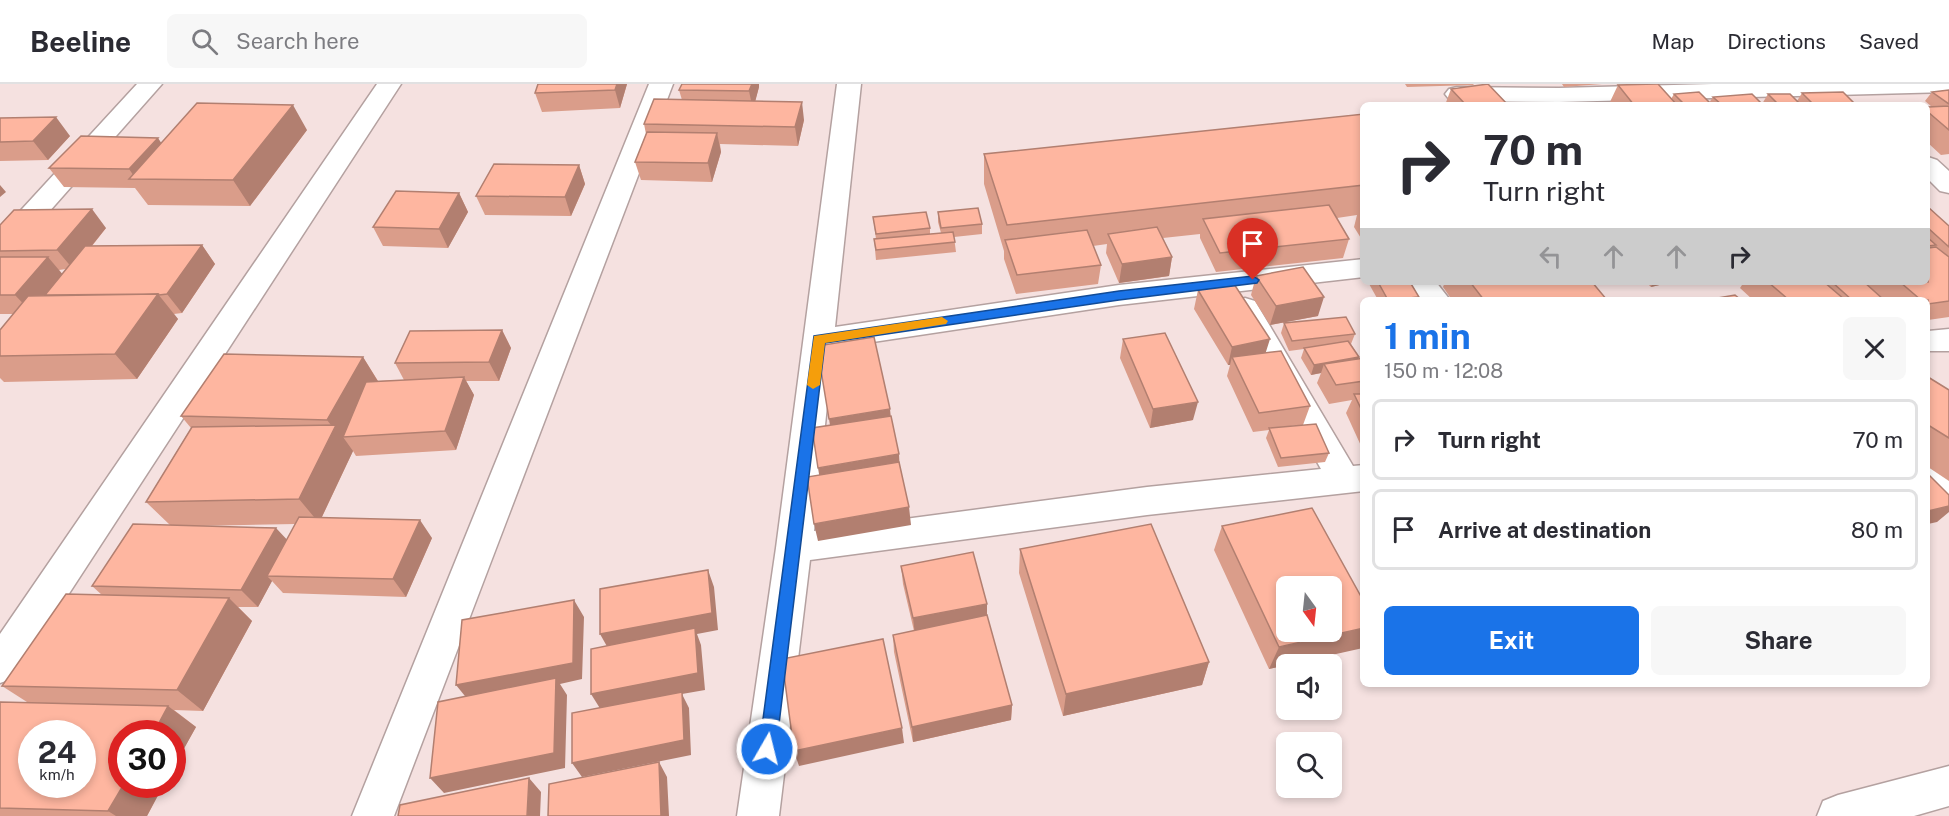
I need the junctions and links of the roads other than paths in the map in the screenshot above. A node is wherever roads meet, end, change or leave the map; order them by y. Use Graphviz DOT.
graph roads {
  1 [pos="150,84"];
  2 [pos="389,84"];
  3 [pos="661,84"];
  4 [pos="849,84"];
  5 [pos="1840,85"];
  6 [pos="1949,85"];
  7 [pos="1457,94"];
  8 [pos="1859,102"];
  9 [pos="1933,171"];
  10 [pos="1949,185"];
  11 [pos="0,250"];
  12 [pos="1360,268"];
  13 [pos="1231,283"];
  14 [pos="1423,285"];
  15 [pos="1433,297"];
  16 [pos="819,339"];
  17 [pos="1949,339"];
  18 [pos="1930,341"];
  19 [pos="1930,474"];
  20 [pos="1354,479"];
  21 [pos="1949,486"];
  22 [pos="794,548"];
  23 [pos="0,666"];
  24 [pos="1949,786"];
  25 [pos="373,816"];
  26 [pos="758,816"];
  27 [pos="1838,816"];
  1 -- 11 [label="street"];
  2 -- 23 [label="street"];
  3 -- 25 [label="street"];
  4 -- 16 [label="street"];
  5 -- 6 [label="street"];
  5 -- 7 [label="street"];
  5 -- 8 [label="street"];
  9 -- 10 [label="street"];
  12 -- 13 [label="street"];
  13 -- 16 [label="street"];
  13 -- 20 [label="street"];
  14 -- 15 [label="street"];
  16 -- 22 [label="street"];
  17 -- 18 [label="street"];
  19 -- 21 [label="street"];
  20 -- 22 [label="street"];
  22 -- 26 [label="street"];
  24 -- 27 [label="street"];
}
